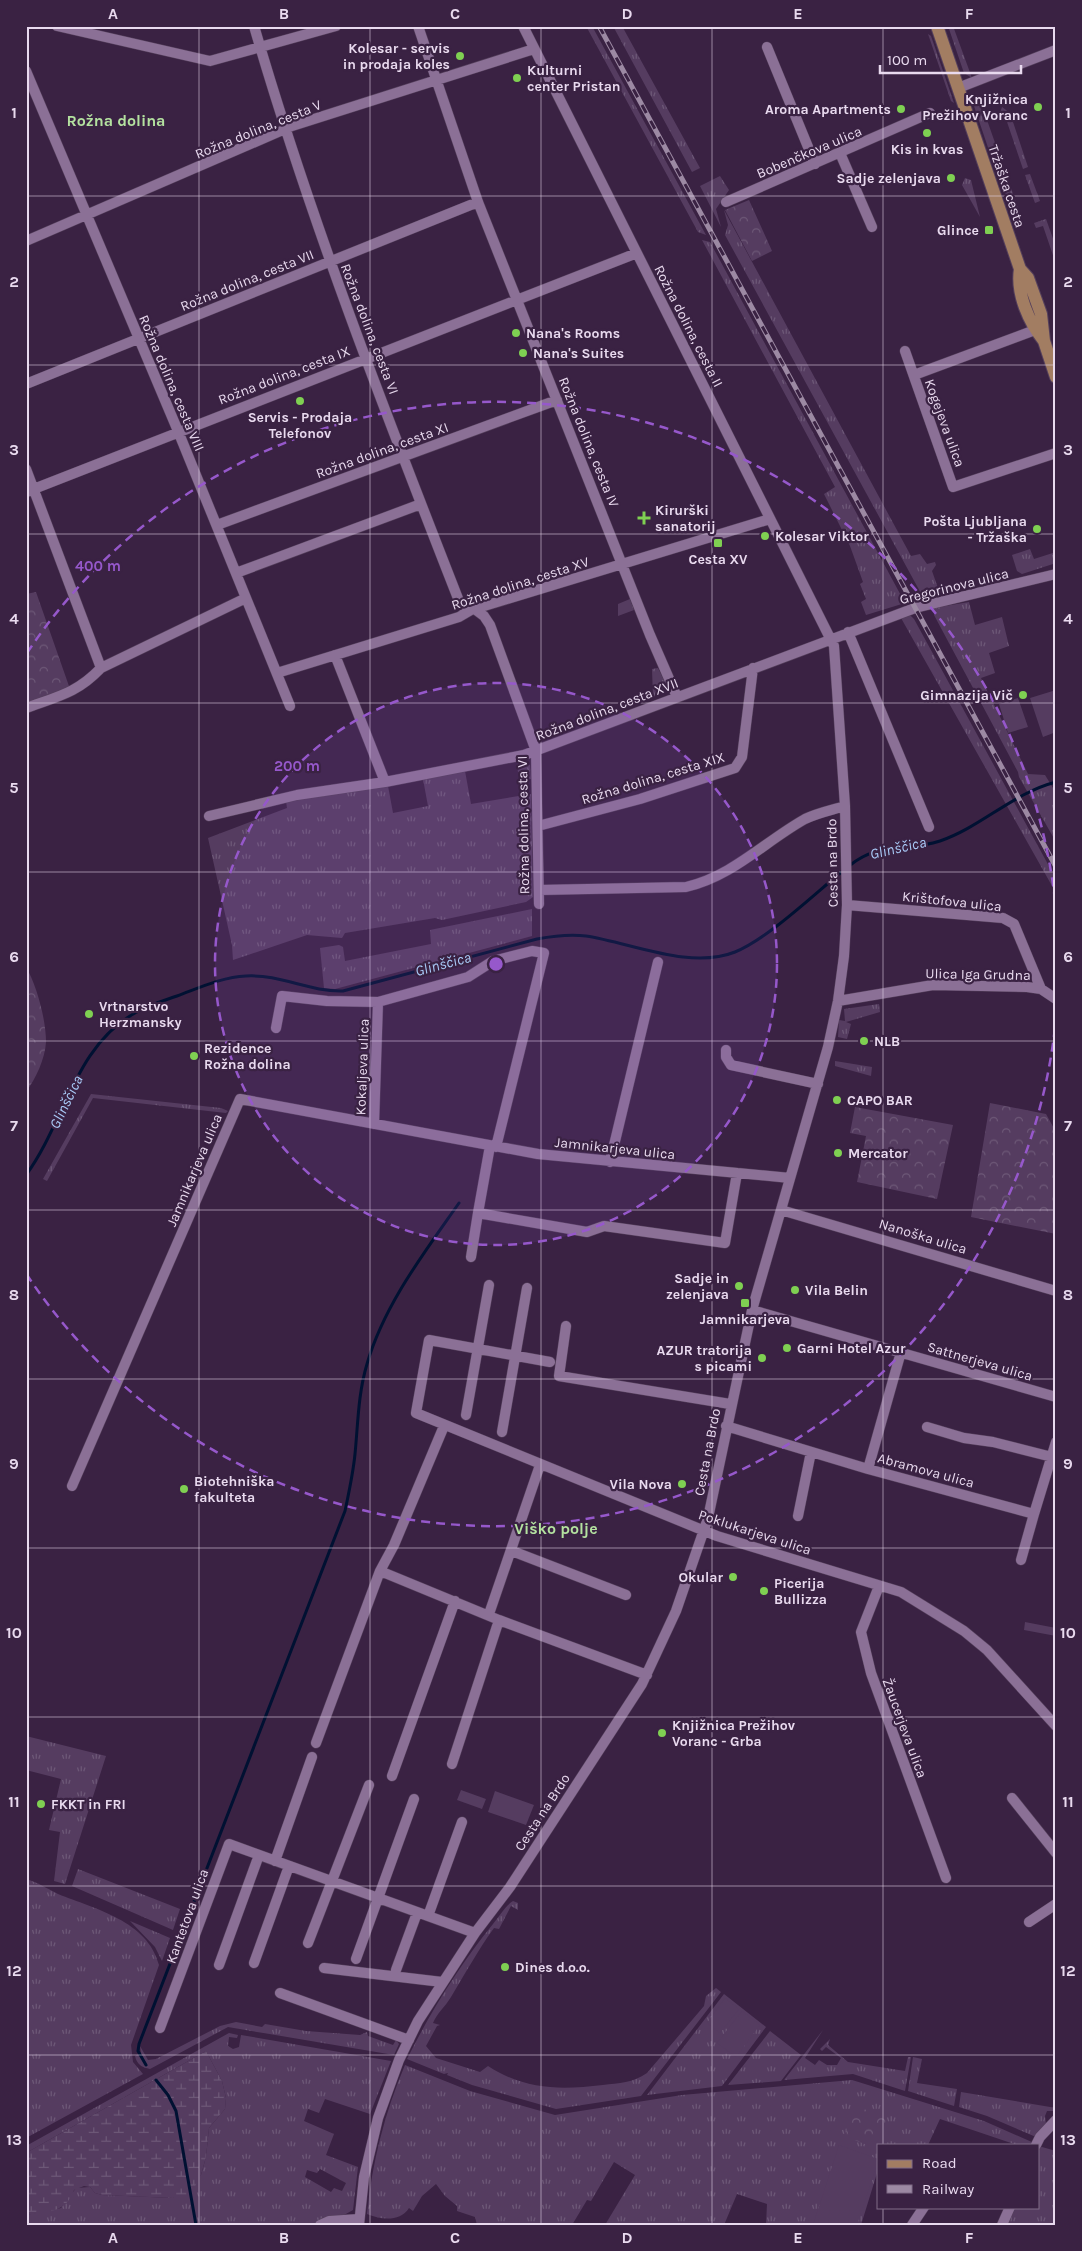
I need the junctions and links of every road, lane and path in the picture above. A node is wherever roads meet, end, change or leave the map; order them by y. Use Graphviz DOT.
graph roads {
  1 [pos="58,26"];
  2 [pos="254,26"];
  3 [pos="336,26"];
  4 [pos="418,26"];
  5 [pos="523,26"];
  6 [pos="937,26"];
  7 [pos="260,47"];
  8 [pos="767,47"];
  9 [pos="534,49"];
  10 [pos="1056,50"];
  11 [pos="26,71"];
  12 [pos="436,81"];
  13 [pos="958,88"];
  14 [pos="930,112"];
  15 [pos="284,130"];
  16 [pos="840,153"];
  17 [pos="815,164"];
  18 [pos="478,202"];
  19 [pos="726,202"];
  20 [pos="88,215"];
  21 [pos="872,227"];
  22 [pos="26,241"];
  23 [pos="637,253"];
  24 [pos="329,262"];
  25 [pos="1020,269"];
  26 [pos="518,299"];
  27 [pos="1035,330"];
  28 [pos="139,338"];
  29 [pos="1044,342"];
  30 [pos="906,351"];
  31 [pos="366,358"];
  32 [pos="914,375"];
  33 [pos="1056,377"];
  34 [pos="26,384"];
  35 [pos="558,400"];
  36 [pos="178,431"];
  37 [pos="1056,453"];
  38 [pos="404,456"];
  39 [pos="26,469"];
  40 [pos="30,490"];
  41 [pos="421,504"];
  42 [pos="770,519"];
  43 [pos="217,525"];
  44 [pos="623,564"];
  45 [pos="236,573"];
  46 [pos="1056,574"];
  47 [pos="246,598"];
  48 [pos="473,610"];
  49 [pos="848,632"];
  50 [pos="831,639"];
  51 [pos="335,655"];
  52 [pos="101,668"];
  53 [pos="753,668"];
  54 [pos="277,673"];
  55 [pos="677,697"];
  56 [pos="290,706"];
  57 [pos="26,708"];
  58 [pos="536,751"];
  59 [pos="385,782"];
  60 [pos="845,806"];
  61 [pos="209,816"];
  62 [pos="538,826"];
  63 [pos="929,827"];
  64 [pos="539,890"];
  65 [pos="539,904"];
  66 [pos="847,905"];
  67 [pos="658,962"];
  68 [pos="1041,989"];
  69 [pos="1056,999"];
  70 [pos="838,1001"];
  71 [pos="378,1002"];
  72 [pos="276,1028"];
  73 [pos="726,1050"];
  74 [pos="818,1084"];
  75 [pos="374,1124"];
  76 [pos="493,1147"];
  77 [pos="610,1162"];
  78 [pos="737,1174"];
  79 [pos="790,1178"];
  80 [pos="781,1210"];
  81 [pos="478,1213"];
  82 [pos="471,1257"];
  83 [pos="489,1285"];
  84 [pos="527,1288"];
  85 [pos="1056,1291"];
  86 [pos="752,1310"];
  87 [pos="566,1326"];
  88 [pos="478,1349"];
  89 [pos="900,1352"];
  90 [pos="516,1356"];
  91 [pos="550,1362"];
  92 [pos="1056,1397"];
  93 [pos="730,1404"];
  94 [pos="466,1415"];
  95 [pos="444,1426"];
  96 [pos="726,1426"];
  97 [pos="927,1427"];
  98 [pos="502,1432"];
  99 [pos="1056,1442"];
  100 [pos="811,1452"];
  101 [pos="1052,1457"];
  102 [pos="540,1465"];
  103 [pos="868,1469"];
  104 [pos="72,1486"];
  105 [pos="1034,1514"];
  106 [pos="798,1516"];
  107 [pos="704,1531"];
  108 [pos="512,1551"];
  109 [pos="1021,1560"];
  110 [pos="380,1571"];
  111 [pos="879,1586"];
  112 [pos="626,1595"];
  113 [pos="455,1601"];
  114 [pos="489,1614"];
  115 [pos="499,1620"];
  116 [pos="647,1675"];
  117 [pos="1056,1726"];
  118 [pos="316,1743"];
  119 [pos="312,1757"];
  120 [pos="452,1764"];
  121 [pos="392,1776"];
  122 [pos="369,1785"];
  123 [pos="1012,1798"];
  124 [pos="414,1799"];
  125 [pos="462,1822"];
  126 [pos="1056,1853"];
  127 [pos="259,1855"];
  128 [pos="275,1861"];
  129 [pos="289,1866"];
  130 [pos="946,1878"];
  131 [pos="332,1881"];
  132 [pos="378,1898"];
  133 [pos="1056,1904"];
  134 [pos="423,1914"];
  135 [pos="1029,1922"];
  136 [pos="475,1933"];
  137 [pos="308,1942"];
  138 [pos="356,1959"];
  139 [pos="254,1963"];
  140 [pos="220,1965"];
  141 [pos="324,1968"];
  142 [pos="396,1970"];
  143 [pos="442,1982"];
  144 [pos="280,1993"];
  145 [pos="160,2028"];
  146 [pos="409,2040"];
  147 [pos="1056,2120"];
  148 [pos="1037,2144"];
  149 [pos="923,2208"];
  150 [pos="1010,2208"];
  151 [pos="359,2222"];
  152 [pos="320,2225"];
  153 [pos="912,2225"];
  154 [pos="1002,2225"];
  1 -- 7 [label="street"];
  2 -- 7 [label="street, Rožna dolina, cesta VI"];
  3 -- 7 [label="street"];
  4 -- 12 [label="street, Rožna dolina, cesta IV"];
  5 -- 9 [label="street, Rožna dolina, cesta II"];
  6 -- 13 [label="main road, Tržaška cesta"];
  7 -- 15 [label="street, Rožna dolina, cesta VI"];
  8 -- 17 [label="street"];
  9 -- 12 [label="street, Rožna dolina, cesta V"];
  9 -- 23 [label="street, Rožna dolina, cesta II"];
  10 -- 13 [label="street"];
  11 -- 20 [label="street, Rožna dolina, cesta VIII"];
  12 -- 15 [label="street, Rožna dolina, cesta V"];
  12 -- 18 [label="street, Rožna dolina, cesta IV"];
  13 -- 25 [label="main road, Tržaška cesta"];
  14 -- 16 [label="street, Bobenčkova ulica"];
  15 -- 20 [label="street, Rožna dolina, cesta V"];
  15 -- 24 [label="street, Rožna dolina, cesta VI"];
  16 -- 17 [label="street, Bobenčkova ulica"];
  16 -- 21 [label="street"];
  17 -- 19 [label="street, Bobenčkova ulica"];
  18 -- 24 [label="street, Rožna dolina, cesta VII"];
  18 -- 26 [label="street, Rožna dolina, cesta IV"];
  20 -- 22 [label="street, Rožna dolina, cesta V"];
  20 -- 28 [label="street, Rožna dolina, cesta VIII"];
  23 -- 26 [label="street, Rožna dolina, cesta IX"];
  23 -- 42 [label="street, Rožna dolina, cesta II"];
  24 -- 28 [label="street, Rožna dolina, cesta VII"];
  24 -- 31 [label="street, Rožna dolina, cesta VI"];
  25 -- 27 [label="main road, Tržaška cesta"];
  25 -- 29 [label="main road, Tržaška cesta"];
  26 -- 31 [label="street, Rožna dolina, cesta IX"];
  26 -- 35 [label="street, Rožna dolina, cesta IV"];
  27 -- 29 [label="main road, Tržaška cesta"];
  27 -- 32 [label="street"];
  28 -- 34 [label="street, Rožna dolina, cesta VII"];
  28 -- 36 [label="street, Rožna dolina, cesta VIII"];
  29 -- 33 [label="main road, Tržaška cesta"];
  30 -- 32 [label="street, Kogejeva ulica"];
  31 -- 36 [label="street, Rožna dolina, cesta IX"];
  31 -- 38 [label="street, Rožna dolina, cesta VI"];
  32 -- 37 [label="street, Kogejeva ulica"];
  35 -- 38 [label="street, Rožna dolina, cesta XI"];
  35 -- 44 [label="street, Rožna dolina, cesta IV"];
  36 -- 40 [label="street, Rožna dolina, cesta IX"];
  36 -- 43 [label="street, Rožna dolina, cesta VIII"];
  38 -- 41 [label="street, Rožna dolina, cesta VI"];
  38 -- 43 [label="street, Rožna dolina, cesta XI"];
  39 -- 40 [label="street"];
  40 -- 52 [label="street"];
  41 -- 45 [label="street"];
  41 -- 48 [label="street, Rožna dolina, cesta VI"];
  42 -- 44 [label="street, Rožna dolina, cesta XV"];
  42 -- 50 [label="street, Rožna dolina, cesta II"];
  43 -- 45 [label="street, Rožna dolina, cesta VIII"];
  44 -- 48 [label="street, Rožna dolina, cesta XV"];
  44 -- 55 [label="street, Rožna dolina, cesta IV"];
  45 -- 47 [label="street, Rožna dolina, cesta VIII"];
  46 -- 49 [label="street, Gregorinova ulica"];
  47 -- 52 [label="street"];
  47 -- 54 [label="street, Rožna dolina, cesta VIII"];
  48 -- 51 [label="street, Rožna dolina, cesta XV"];
  48 -- 58 [label="street, Rožna dolina, cesta VI"];
  49 -- 50 [label="street, Gregorinova ulica"];
  49 -- 63 [label="street"];
  50 -- 53 [label="street, Rožna dolina, cesta XVII"];
  50 -- 60 [label="street, Cesta na Brdo"];
  51 -- 54 [label="street, Rožna dolina, cesta XV"];
  51 -- 59 [label="street"];
  52 -- 57 [label="street"];
  53 -- 55 [label="street, Rožna dolina, cesta XVII"];
  53 -- 62 [label="street, Rožna dolina, cesta XIX"];
  54 -- 56 [label="street, Rožna dolina, cesta VIII"];
  55 -- 58 [label="street, Rožna dolina, cesta XVII"];
  58 -- 59 [label="street, Rožna dolina, cesta XVII"];
  58 -- 62 [label="street, Rožna dolina, cesta VI"];
  59 -- 61 [label="street, Rožna dolina, cesta XVII"];
  60 -- 64 [label="street"];
  60 -- 66 [label="street, Cesta na Brdo"];
  62 -- 64 [label="street, Rožna dolina, cesta VI"];
  64 -- 65 [label="street, Rožna dolina, cesta VI"];
  66 -- 68 [label="street, Krištofova ulica"];
  66 -- 70 [label="street, Cesta na Brdo"];
  67 -- 77 [label="street"];
  68 -- 69 [label="street, Ulica Iga Grudna"];
  68 -- 70 [label="street, Ulica Iga Grudna"];
  70 -- 74 [label="street, Cesta na Brdo"];
  71 -- 72 [label="street"];
  71 -- 75 [label="street, Kokaljeva ulica"];
  71 -- 76 [label="street, Kokaljeva ulica"];
  73 -- 74 [label="street"];
  74 -- 79 [label="street, Cesta na Brdo"];
  75 -- 76 [label="street, Jamnikarjeva ulica"];
  75 -- 104 [label="street, Jamnikarjeva ulica"];
  76 -- 77 [label="street, Jamnikarjeva ulica"];
  76 -- 81 [label="street"];
  77 -- 78 [label="street, Jamnikarjeva ulica"];
  78 -- 79 [label="street, Jamnikarjeva ulica"];
  78 -- 81 [label="street"];
  79 -- 80 [label="street, Cesta na Brdo"];
  80 -- 85 [label="street, Nanoška ulica"];
  80 -- 86 [label="street, Cesta na Brdo"];
  81 -- 82 [label="street"];
  83 -- 88 [label="street"];
  84 -- 90 [label="street"];
  86 -- 89 [label="street, Sattnerjeva ulica"];
  86 -- 93 [label="street, Cesta na Brdo"];
  87 -- 93 [label="street, Cesta na Brdo"];
  88 -- 90 [label="street, Poklukarjeva ulica"];
  88 -- 94 [label="street"];
  88 -- 95 [label="street, Poklukarjeva ulica"];
  89 -- 92 [label="street, Sattnerjeva ulica"];
  89 -- 103 [label="street"];
  90 -- 91 [label="street, Poklukarjeva ulica"];
  90 -- 98 [label="street"];
  93 -- 96 [label="street, Cesta na Brdo"];
  95 -- 102 [label="street, Poklukarjeva ulica"];
  95 -- 110 [label="street"];
  96 -- 100 [label="street, Abramova ulica"];
  96 -- 107 [label="street, Cesta na Brdo"];
  97 -- 101 [label="street"];
  99 -- 101 [label="street"];
  100 -- 103 [label="street, Abramova ulica"];
  100 -- 106 [label="street"];
  101 -- 105 [label="street"];
  102 -- 107 [label="street, Poklukarjeva ulica"];
  102 -- 108 [label="street"];
  103 -- 105 [label="street, Abramova ulica"];
  105 -- 109 [label="street"];
  107 -- 111 [label="street, Poklukarjeva ulica"];
  107 -- 116 [label="street, Cesta na Brdo"];
  108 -- 112 [label="street"];
  108 -- 114 [label="street"];
  110 -- 113 [label="street"];
  110 -- 118 [label="street"];
  111 -- 117 [label="street, Poklukarjeva ulica"];
  111 -- 130 [label="street, Žaucerjeva ulica"];
  113 -- 114 [label="street"];
  113 -- 121 [label="street"];
  114 -- 115 [label="street"];
  115 -- 116 [label="street"];
  115 -- 120 [label="street"];
  116 -- 136 [label="street, Cesta na Brdo"];
  119 -- 128 [label="street"];
  122 -- 131 [label="street"];
  123 -- 126 [label="street"];
  124 -- 132 [label="street"];
  125 -- 134 [label="street"];
  127 -- 128 [label="street, Kantetova ulica"];
  127 -- 140 [label="street"];
  127 -- 145 [label="street, Kantetova ulica"];
  128 -- 129 [label="street, Kantetova ulica"];
  129 -- 131 [label="street, Kantetova ulica"];
  129 -- 139 [label="street"];
  131 -- 132 [label="street, Kantetova ulica"];
  131 -- 137 [label="street"];
  132 -- 134 [label="street, Kantetova ulica"];
  132 -- 138 [label="street"];
  133 -- 135 [label="street"];
  134 -- 136 [label="street, Kantetova ulica"];
  134 -- 142 [label="street"];
  136 -- 143 [label="street, Cesta na Brdo"];
  141 -- 143 [label="street"];
  143 -- 146 [label="street, Cesta na Brdo"];
  144 -- 146 [label="street"];
  146 -- 151 [label="street, Cesta na Brdo"];
  147 -- 148 [label="street"];
  149 -- 153 [label="street"];
  150 -- 154 [label="street"];
  151 -- 152 [label="street"];
}
